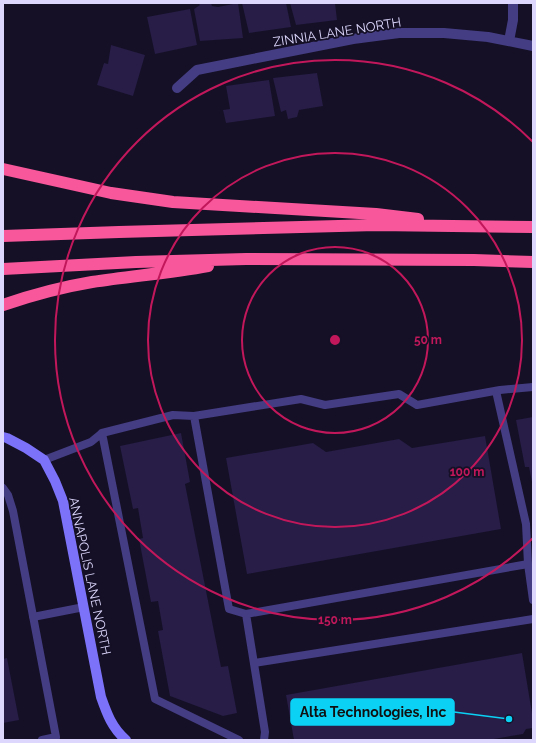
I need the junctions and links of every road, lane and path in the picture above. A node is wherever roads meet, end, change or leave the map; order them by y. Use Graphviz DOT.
graph roads {
  1 [pos="513,3"];
  2 [pos="509,41"];
  3 [pos="533,46"];
  4 [pos="177,88"];
  5 [pos="3,169"];
  6 [pos="476,227"];
  7 [pos="533,227"];
  8 [pos="3,236"];
  9 [pos="246,259"];
  10 [pos="533,262"];
  11 [pos="3,269"];
  12 [pos="3,305"];
  13 [pos="533,387"];
  14 [pos="496,391"];
  15 [pos="194,416"];
  16 [pos="102,433"];
  17 [pos="3,437"];
  18 [pos="44,460"];
  19 [pos="3,488"];
  20 [pos="528,564"];
  21 [pos="533,600"];
  22 [pos="84,607"];
  23 [pos="246,614"];
  24 [pos="33,617"];
  25 [pos="533,620"];
  26 [pos="254,663"];
  27 [pos="42,740"];
  28 [pos="126,740"];
  29 [pos="239,740"];
  30 [pos="264,740"];
  1 -- 2 [label="street"];
  2 -- 3 [label="street, ZINNIA LANE NORTH"];
  2 -- 4 [label="street, ZINNIA LANE NORTH"];
  5 -- 6 [label="highway"];
  6 -- 7 [label="highway"];
  6 -- 8 [label="highway"];
  9 -- 10 [label="highway"];
  9 -- 11 [label="highway"];
  9 -- 12 [label="highway"];
  13 -- 14 [label="lane"];
  14 -- 15 [label="lane"];
  14 -- 20 [label="lane"];
  15 -- 16 [label="lane"];
  15 -- 23 [label="lane"];
  16 -- 18 [label="lane"];
  16 -- 29 [label="lane"];
  17 -- 18 [label="street, ANNAPOLIS LANE NORTH"];
  18 -- 22 [label="street, ANNAPOLIS LANE NORTH"];
  19 -- 24 [label="lane"];
  20 -- 21 [label="lane"];
  20 -- 23 [label="lane"];
  22 -- 24 [label="lane"];
  22 -- 28 [label="street, ANNAPOLIS LANE NORTH"];
  23 -- 26 [label="lane"];
  24 -- 27 [label="lane"];
  25 -- 26 [label="lane"];
  26 -- 30 [label="lane"];
}
